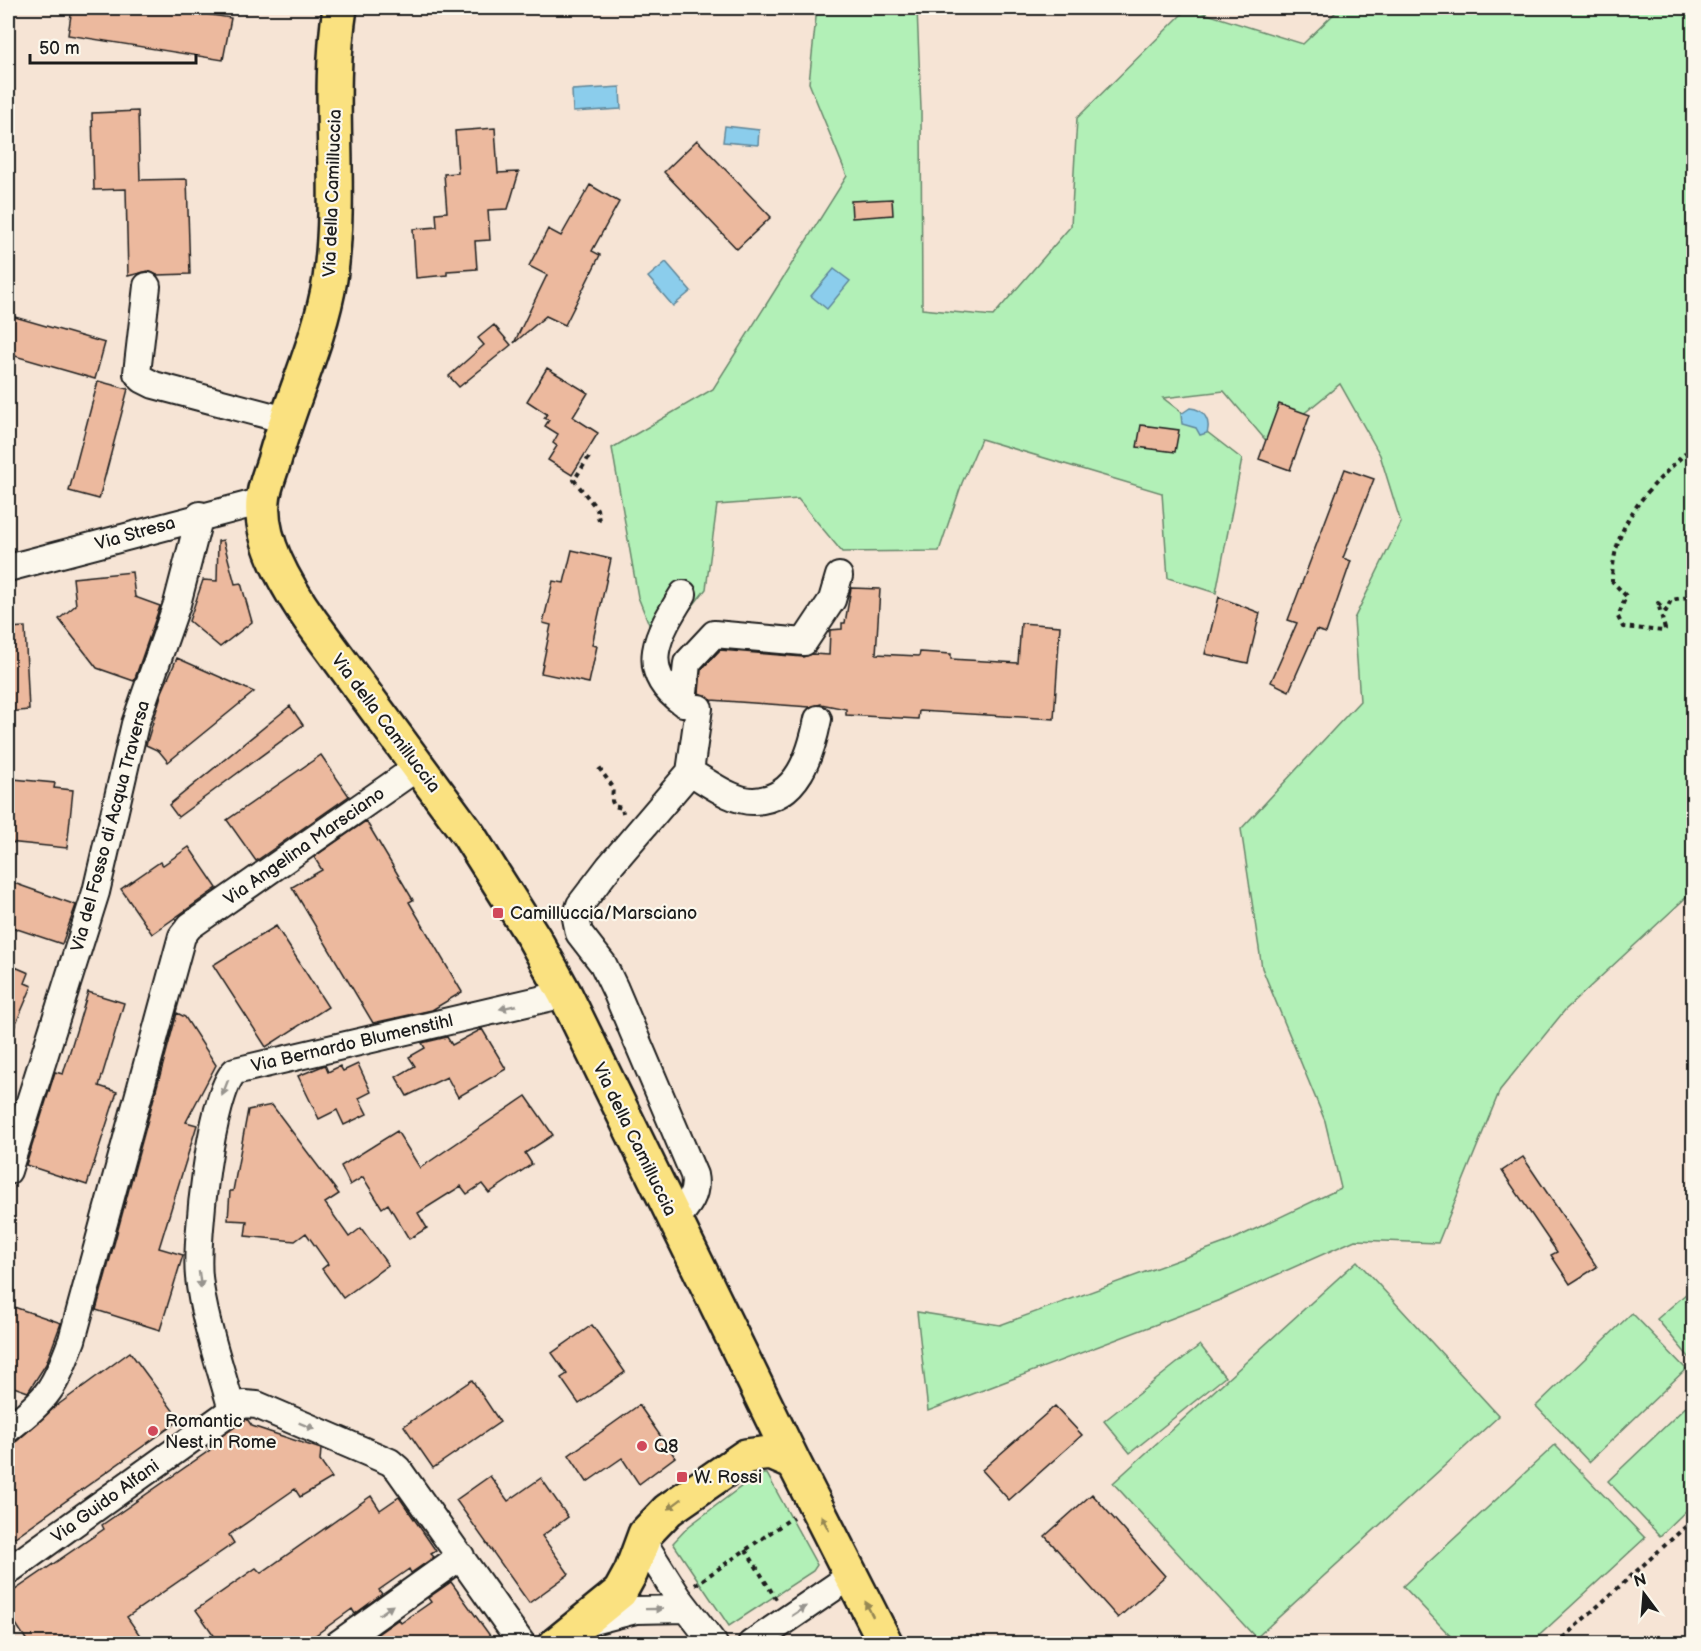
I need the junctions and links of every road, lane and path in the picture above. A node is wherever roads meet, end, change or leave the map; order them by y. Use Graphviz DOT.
graph roads {
  1 [pos="340,8"];
  2 [pos="147,286"];
  3 [pos="286,420"];
  4 [pos="1694,444"];
  5 [pos="589,457"];
  6 [pos="263,501"];
  7 [pos="200,515"];
  8 [pos="599,521"];
  9 [pos="8,568"];
  10 [pos="839,576"];
  11 [pos="682,594"];
  12 [pos="1694,596"];
  13 [pos="699,708"];
  14 [pos="818,719"];
  15 [pos="419,766"];
  16 [pos="599,768"];
  17 [pos="690,772"];
  18 [pos="612,801"];
  19 [pos="565,994"];
  20 [pos="8,1172"];
  21 [pos="675,1220"];
  22 [pos="757,1387"];
  23 [pos="232,1410"];
  24 [pos="8,1429"];
  25 [pos="740,1458"];
  26 [pos="794,1463"];
  27 [pos="814,1503"];
  28 [pos="1694,1519"];
  29 [pos="642,1540"];
  30 [pos="746,1550"];
  31 [pos="461,1556"];
  32 [pos="8,1571"];
  33 [pos="852,1575"];
  34 [pos="682,1603"];
  35 [pos="769,1604"];
  36 [pos="583,1624"];
  37 [pos="338,1644"];
  38 [pos="522,1644"];
  39 [pos="556,1644"];
  40 [pos="714,1644"];
  41 [pos="751,1644"];
  42 [pos="886,1644"];
  43 [pos="1556,1644"];
  1 -- 3 [label="main road, Via della Camilluccia"];
  2 -- 3 [label="street"];
  3 -- 6 [label="main road, Via della Camilluccia"];
  4 -- 12 [label="path"];
  5 -- 8 [label="path"];
  6 -- 7 [label="street, Via Stresa"];
  6 -- 15 [label="main road, Via della Camilluccia"];
  7 -- 9 [label="street, Via Stresa"];
  7 -- 20 [label="street, Via del Fosso di Acqua Traversa"];
  10 -- 11 [label="street"];
  13 -- 17 [label="street"];
  14 -- 17 [label="street"];
  15 -- 19 [label="main road, Via della Camilluccia"];
  15 -- 24 [label="street, Via Angelina Marsciano"];
  16 -- 18 [label="path"];
  17 -- 21 [label="street"];
  19 -- 21 [label="main road, Via della Camilluccia"];
  19 -- 23 [label="street, Via Bernardo Blumenstihl, one-way"];
  21 -- 22 [label="main road, Via della Camilluccia"];
  22 -- 25 [label="main road, Via della Camilluccia"];
  22 -- 26 [label="main road, Via della Camilluccia"];
  23 -- 31 [label="street, one-way"];
  23 -- 32 [label="street, Via Guido Alfani"];
  25 -- 26 [label="main road"];
  25 -- 29 [label="main road, one-way"];
  26 -- 27 [label="main road, Via della Camilluccia"];
  27 -- 30 [label="path"];
  33 -- 27 [label="main road, Via della Camilluccia, one-way"];
  28 -- 43 [label="path"];
  29 -- 34 [label="street"];
  29 -- 36 [label="main road"];
  30 -- 34 [label="path"];
  30 -- 35 [label="path"];
  37 -- 31 [label="street, one-way"];
  31 -- 38 [label="street"];
  41 -- 33 [label="street, one-way"];
  42 -- 33 [label="main road, Via della Camilluccia, one-way"];
  36 -- 34 [label="street, one-way"];
  34 -- 40 [label="street"];
  36 -- 39 [label="main road"];
}
